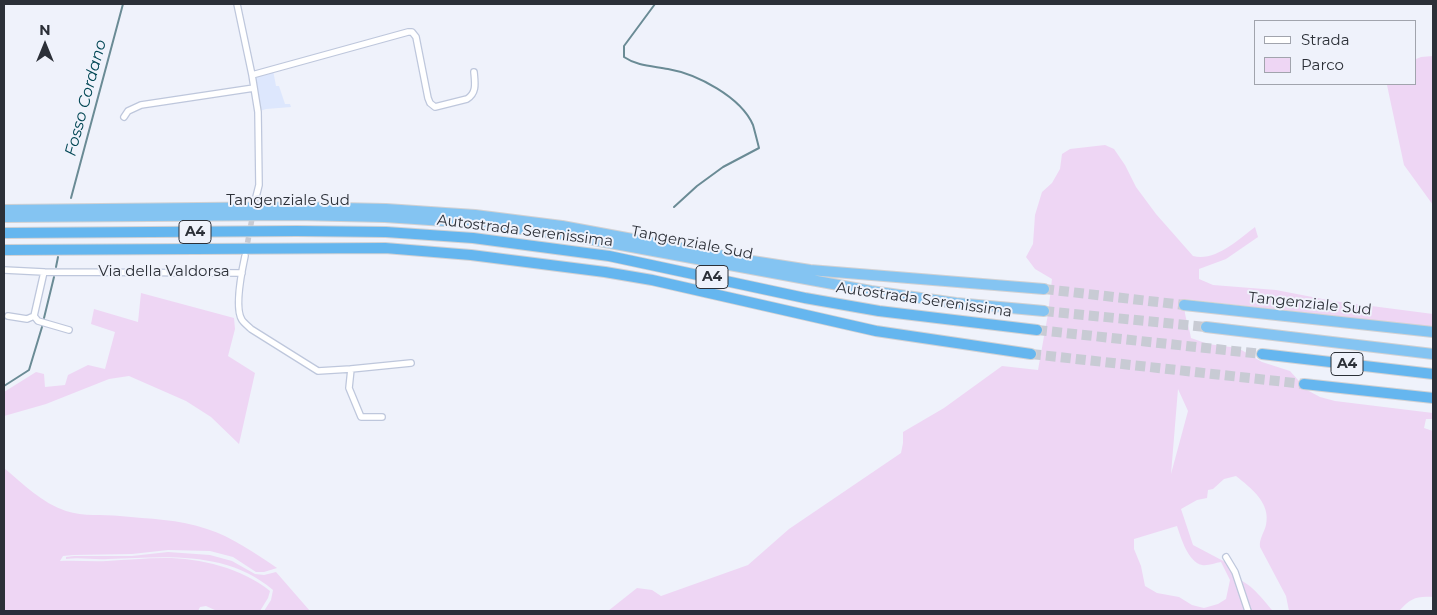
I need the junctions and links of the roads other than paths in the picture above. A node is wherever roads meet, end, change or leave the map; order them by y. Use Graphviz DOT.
graph roads {
  1 [pos="237,4"];
  2 [pos="474,72"];
  3 [pos="252,75"];
  4 [pos="254,88"];
  5 [pos="124,117"];
  6 [pos="256,197"];
  7 [pos="4,210"];
  8 [pos="4,218"];
  9 [pos="4,234"];
  10 [pos="4,250"];
  11 [pos="246,256"];
  12 [pos="4,270"];
  13 [pos="44,272"];
  14 [pos="242,273"];
  15 [pos="1044,289"];
  16 [pos="1184,305"];
  17 [pos="1044,311"];
  18 [pos="8,316"];
  19 [pos="34,316"];
  20 [pos="1206,328"];
  21 [pos="69,330"];
  22 [pos="1036,330"];
  23 [pos="1433,332"];
  24 [pos="1032,354"];
  25 [pos="1262,354"];
  26 [pos="1433,354"];
  27 [pos="411,362"];
  28 [pos="351,369"];
  29 [pos="1433,374"];
  30 [pos="1304,384"];
  31 [pos="1433,398"];
  32 [pos="382,417"];
  33 [pos="1226,557"];
  34 [pos="1248,611"];
  1 -- 3 [label="street"];
  2 -- 3 [label="street"];
  3 -- 4 [label="street"];
  4 -- 5 [label="street"];
  4 -- 6 [label="street"];
  7 -- 15 [label="highway, Tangenziale Sud"];
  8 -- 17 [label="highway, Tangenziale Sud"];
  9 -- 22 [label="highway, Autostrada Serenissima / A4"];
  10 -- 24 [label="highway, Autostrada Serenissima / A4"];
  11 -- 14 [label="street"];
  12 -- 13 [label="street, Via della Valdorsa"];
  13 -- 14 [label="street, Via della Valdorsa"];
  13 -- 19 [label="street"];
  14 -- 28 [label="street, Via della Valdorsa"];
  16 -- 23 [label="highway, Tangenziale Sud"];
  18 -- 19 [label="street"];
  19 -- 21 [label="street"];
  20 -- 26 [label="highway"];
  25 -- 29 [label="highway, A4"];
  27 -- 28 [label="street, Via della Valdorsa"];
  28 -- 32 [label="street"];
  30 -- 31 [label="highway, A4"];
  33 -- 34 [label="street"];
}
